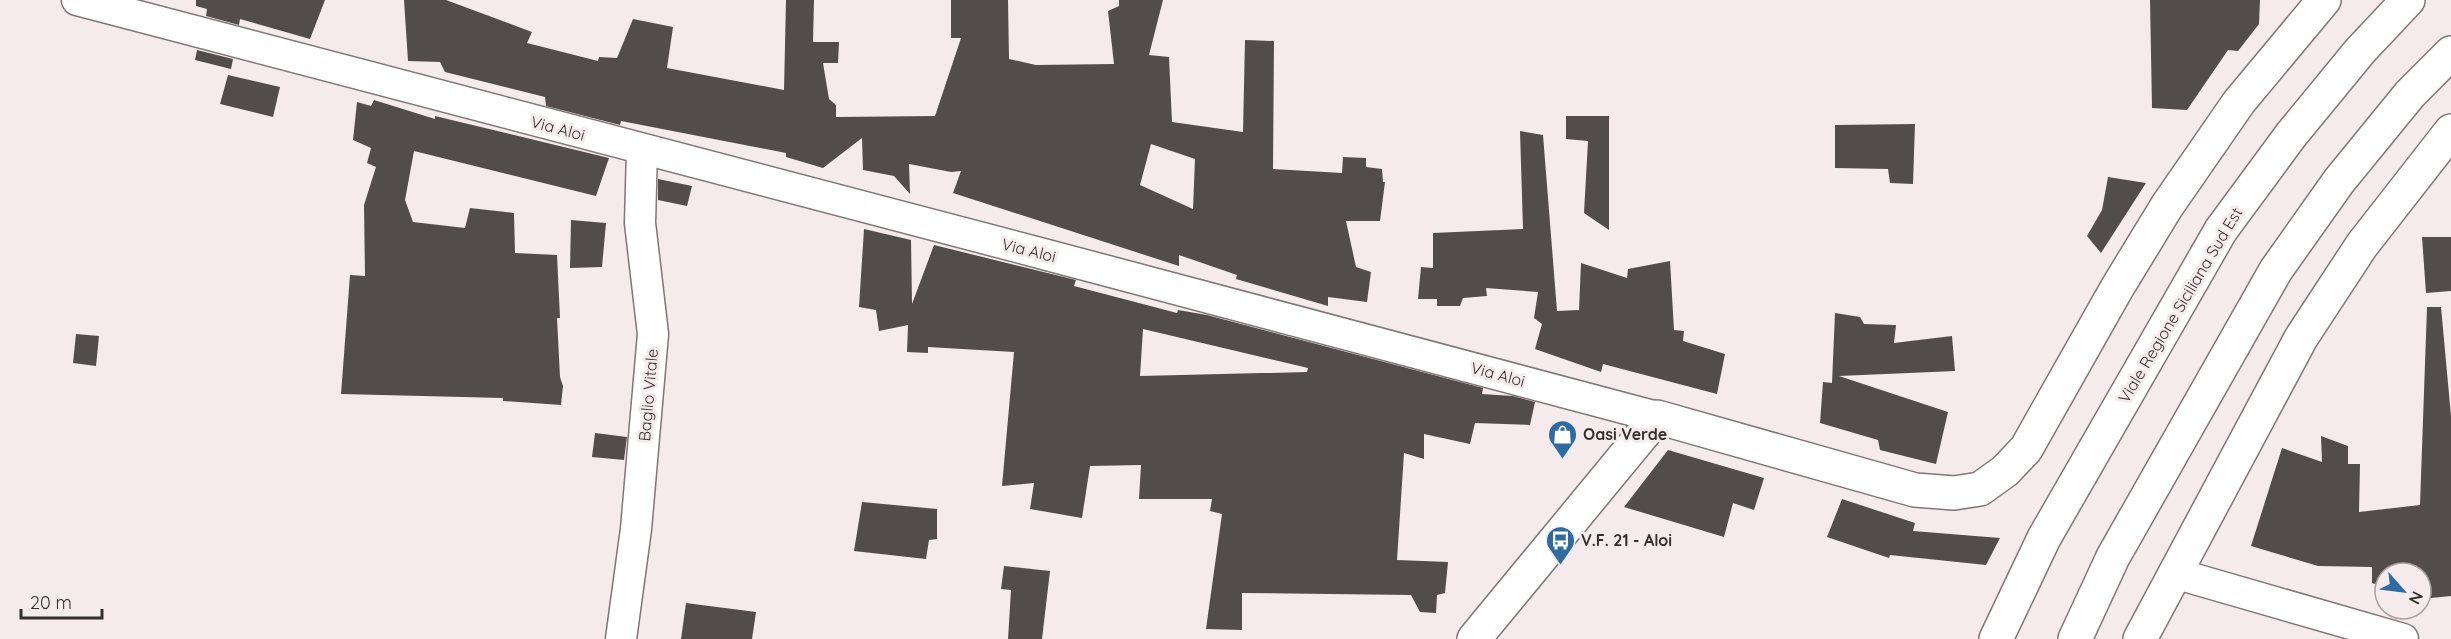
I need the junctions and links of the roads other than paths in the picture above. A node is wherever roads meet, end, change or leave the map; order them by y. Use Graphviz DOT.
graph roads {
  1 [pos="77,0"];
  2 [pos="2324,0"];
  3 [pos="2409,0"];
  4 [pos="2451,53"];
  5 [pos="2451,131"];
  6 [pos="642,150"];
  7 [pos="1658,417"];
  8 [pos="2174,573"];
  9 [pos="621,639"];
  10 [pos="1474,639"];
  11 [pos="1996,639"];
  12 [pos="2075,639"];
  13 [pos="2140,639"];
  14 [pos="2403,639"];
  1 -- 6 [label="street, Via Aloi"];
  2 -- 7 [label="street, Via Aloi"];
  3 -- 11 [label="street, Viale Regione Siciliana Sud Est"];
  4 -- 12 [label="street"];
  5 -- 8 [label="street"];
  6 -- 7 [label="street, Via Aloi"];
  6 -- 9 [label="street, Baglio Vitale"];
  7 -- 10 [label="street"];
  8 -- 13 [label="street"];
  8 -- 14 [label="street"];
}
